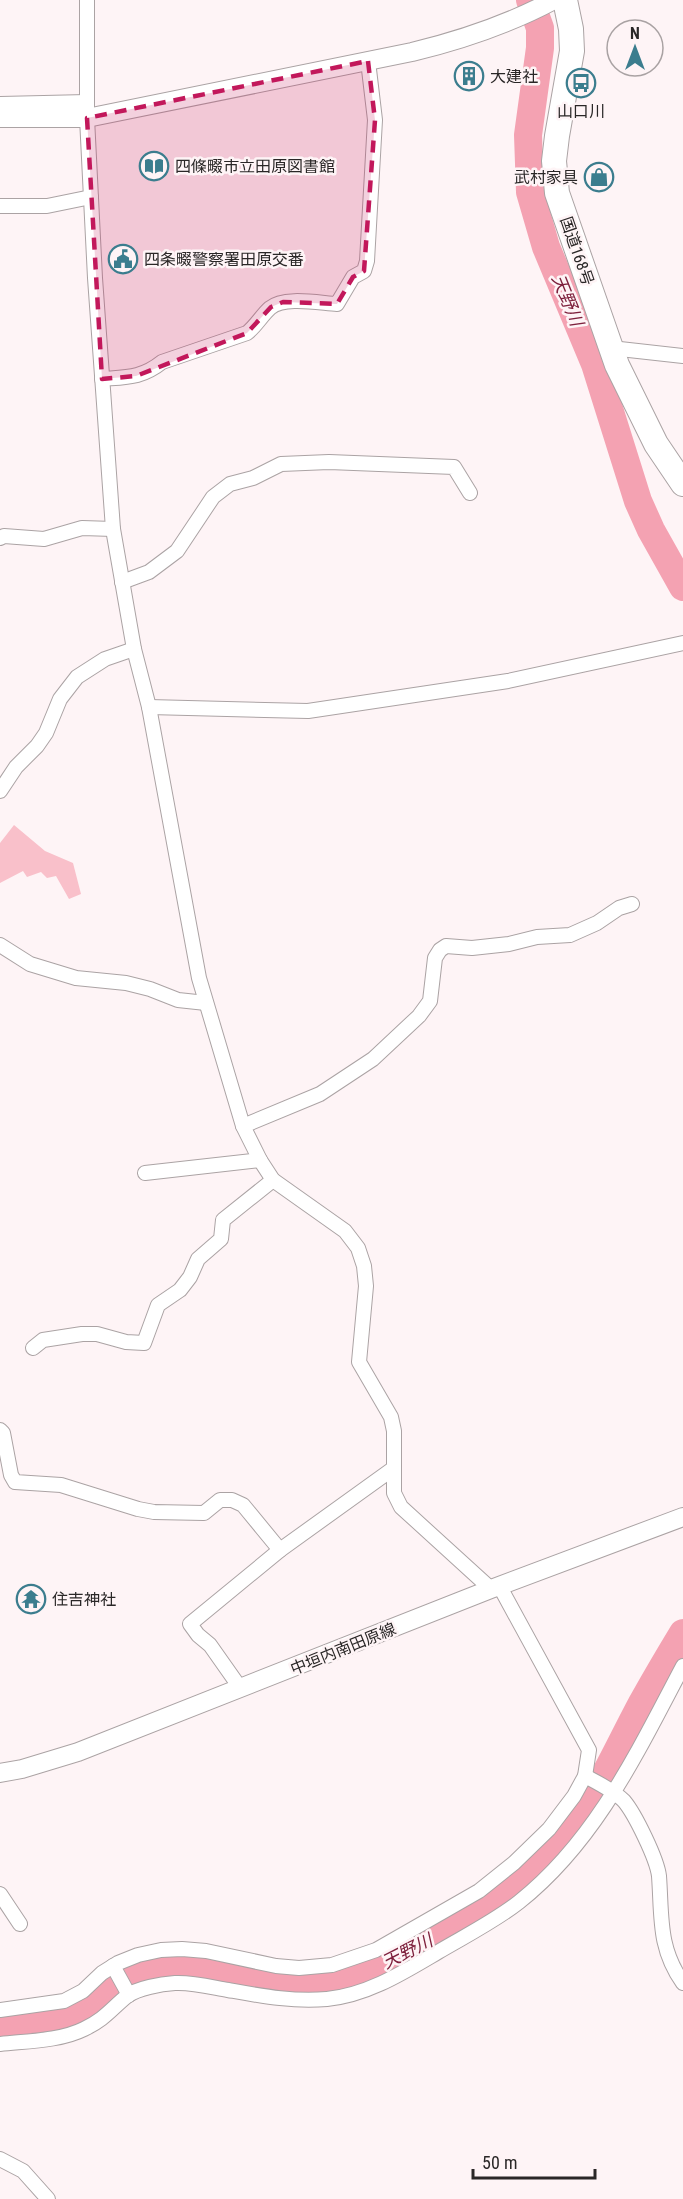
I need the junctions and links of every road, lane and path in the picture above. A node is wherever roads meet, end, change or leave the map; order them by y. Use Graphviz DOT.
graph roads {
  1 [pos="87,0"];
  2 [pos="554,0"];
  3 [pos="565,0"];
  4 [pos="368,61"];
  5 [pos="0,104"];
  6 [pos="87,110"];
  7 [pos="0,118"];
  8 [pos="91,197"];
  9 [pos="0,206"];
  10 [pos="611,348"];
  11 [pos="683,356"];
  12 [pos="102,379"];
  13 [pos="683,484"];
  14 [pos="471,493"];
  15 [pos="113,529"];
  16 [pos="0,538"];
  17 [pos="123,582"];
  18 [pos="683,643"];
  19 [pos="134,649"];
  20 [pos="149,707"];
  21 [pos="0,791"];
  22 [pos="632,904"];
  23 [pos="0,945"];
  24 [pos="206,1003"];
  25 [pos="243,1126"];
  26 [pos="260,1160"];
  27 [pos="145,1173"];
  28 [pos="273,1180"];
  29 [pos="33,1348"];
  30 [pos="0,1430"];
  31 [pos="394,1468"];
  32 [pos="683,1517"];
  33 [pos="280,1550"];
  34 [pos="496,1588"];
  35 [pos="683,1666"];
  36 [pos="241,1689"];
  37 [pos="0,1773"];
  38 [pos="585,1776"];
  39 [pos="615,1793"];
  40 [pos="0,1894"];
  41 [pos="20,1924"];
  42 [pos="113,1966"];
  43 [pos="683,1983"];
  44 [pos="129,1995"];
  45 [pos="0,2010"];
  46 [pos="0,2044"];
  47 [pos="0,2159"];
  48 [pos="48,2199"];
  1 -- 6 [label="street"];
  2 -- 4 [label="main road"];
  3 -- 10 [label="highway, 国道168号"];
  4 -- 6 [label="main road"];
  4 -- 12 [label="street"];
  5 -- 6 [label="street"];
  6 -- 7 [label="main road"];
  6 -- 8 [label="street"];
  8 -- 9 [label="street"];
  8 -- 12 [label="street"];
  10 -- 11 [label="street"];
  10 -- 13 [label="highway, 国道168号"];
  12 -- 15 [label="street"];
  14 -- 17 [label="street"];
  15 -- 16 [label="street"];
  15 -- 17 [label="street"];
  17 -- 19 [label="street"];
  18 -- 20 [label="street"];
  19 -- 20 [label="street"];
  19 -- 21 [label="street"];
  20 -- 24 [label="street"];
  22 -- 25 [label="street"];
  23 -- 24 [label="street"];
  24 -- 25 [label="street"];
  25 -- 26 [label="street"];
  26 -- 27 [label="street"];
  26 -- 28 [label="street"];
  28 -- 29 [label="street"];
  28 -- 31 [label="street"];
  30 -- 33 [label="street"];
  31 -- 33 [label="street"];
  31 -- 34 [label="street"];
  32 -- 34 [label="main road, 中垣内南田原線"];
  33 -- 36 [label="street"];
  34 -- 36 [label="main road, 中垣内南田原線"];
  34 -- 38 [label="street"];
  35 -- 39 [label="street"];
  36 -- 37 [label="main road, 中垣内南田原線"];
  38 -- 39 [label="street"];
  38 -- 42 [label="street"];
  39 -- 43 [label="street"];
  39 -- 44 [label="street"];
  40 -- 41 [label="street"];
  42 -- 44 [label="street"];
  42 -- 45 [label="street"];
  44 -- 46 [label="street"];
  47 -- 48 [label="street"];
}
